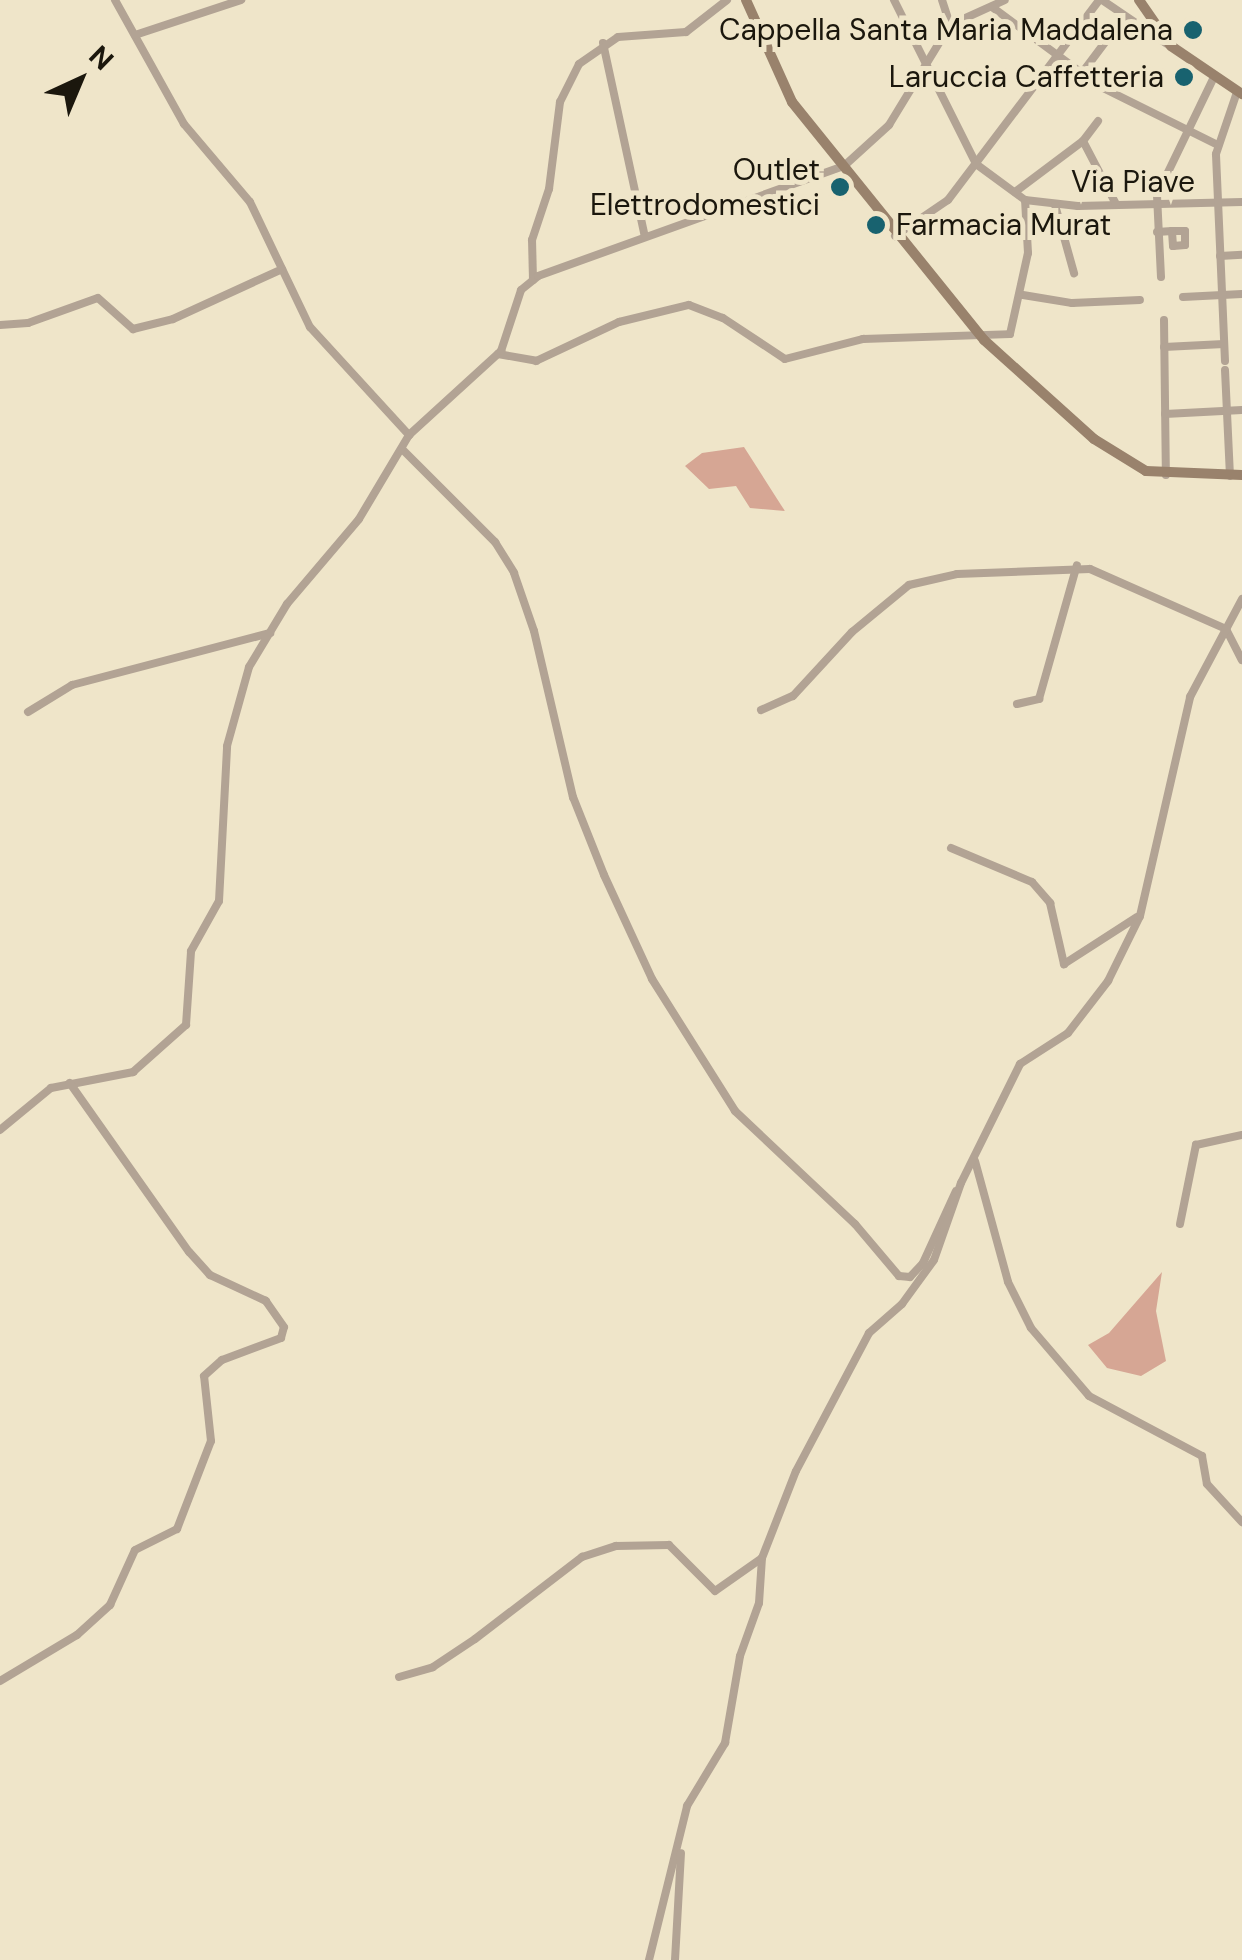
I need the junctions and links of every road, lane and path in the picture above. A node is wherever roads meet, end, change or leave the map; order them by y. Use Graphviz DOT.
graph roads {
  1 [pos="115,0"];
  2 [pos="241,0"];
  3 [pos="727,0"];
  4 [pos="746,0"];
  5 [pos="894,0"];
  6 [pos="942,0"];
  7 [pos="1005,0"];
  8 [pos="1100,0"];
  9 [pos="1139,0"];
  10 [pos="992,7"];
  11 [pos="1124,17"];
  12 [pos="950,25"];
  13 [pos="135,35"];
  14 [pos="602,44"];
  15 [pos="1171,46"];
  16 [pos="1057,56"];
  17 [pos="926,66"];
  18 [pos="1082,74"];
  19 [pos="1213,79"];
  20 [pos="1240,93"];
  21 [pos="1098,121"];
  22 [pos="1186,132"];
  23 [pos="1082,141"];
  24 [pos="1218,145"];
  25 [pos="976,164"];
  26 [pos="844,166"];
  27 [pos="1015,192"];
  28 [pos="1025,200"];
  29 [pos="1242,202"];
  30 [pos="1218,203"];
  31 [pos="1055,204"];
  32 [pos="1116,204"];
  33 [pos="1157,206"];
  34 [pos="1172,231"];
  35 [pos="1157,232"];
  36 [pos="894,236"];
  37 [pos="645,237"];
  38 [pos="1242,255"];
  39 [pos="1220,256"];
  40 [pos="282,269"];
  41 [pos="1074,273"];
  42 [pos="1161,277"];
  43 [pos="533,280"];
  44 [pos="1022,294"];
  45 [pos="1242,294"];
  46 [pos="1222,295"];
  47 [pos="1182,298"];
  48 [pos="1140,300"];
  49 [pos="1164,320"];
  50 [pos="0,324"];
  51 [pos="984,340"];
  52 [pos="1224,344"];
  53 [pos="1164,347"];
  54 [pos="498,354"];
  55 [pos="1242,410"];
  56 [pos="1227,411"];
  57 [pos="1165,414"];
  58 [pos="409,436"];
  59 [pos="402,449"];
  60 [pos="1166,475"];
  61 [pos="1236,475"];
  62 [pos="1077,565"];
  63 [pos="1242,599"];
  64 [pos="1224,632"];
  65 [pos="270,633"];
  66 [pos="1242,660"];
  67 [pos="1017,704"];
  68 [pos="762,710"];
  69 [pos="28,712"];
  70 [pos="952,848"];
  71 [pos="1140,916"];
  72 [pos="70,1083"];
  73 [pos="0,1130"];
  74 [pos="1242,1135"];
  75 [pos="975,1161"];
  76 [pos="961,1183"];
  77 [pos="1180,1224"];
  78 [pos="1242,1522"];
  79 [pos="762,1558"];
  80 [pos="399,1676"];
  81 [pos="0,1681"];
  82 [pos="682,1829"];
  83 [pos="649,1960"];
  84 [pos="675,1960"];
  1 -- 13 [label="street"];
  2 -- 13 [label="street"];
  3 -- 14 [label="street"];
  4 -- 26 [label="main road"];
  5 -- 17 [label="street"];
  6 -- 12 [label="street"];
  7 -- 10 [label="street"];
  8 -- 11 [label="street"];
  8 -- 16 [label="street"];
  9 -- 15 [label="main road"];
  10 -- 12 [label="street"];
  10 -- 16 [label="street"];
  11 -- 15 [label="street"];
  11 -- 18 [label="street"];
  12 -- 17 [label="street"];
  13 -- 40 [label="street"];
  14 -- 37 [label="street"];
  14 -- 43 [label="street"];
  15 -- 19 [label="main road"];
  16 -- 18 [label="street"];
  16 -- 25 [label="street"];
  17 -- 25 [label="street"];
  17 -- 26 [label="street"];
  18 -- 22 [label="street"];
  19 -- 20 [label="main road"];
  19 -- 22 [label="street"];
  20 -- 24 [label="street"];
  21 -- 23 [label="street"];
  22 -- 24 [label="street"];
  22 -- 33 [label="street"];
  23 -- 27 [label="street"];
  23 -- 32 [label="street"];
  24 -- 30 [label="street"];
  25 -- 27 [label="street"];
  25 -- 36 [label="street"];
  26 -- 36 [label="main road"];
  26 -- 37 [label="street"];
  27 -- 28 [label="street"];
  28 -- 31 [label="street, Via Piave"];
  28 -- 44 [label="street"];
  29 -- 30 [label="street, Via Piave"];
  30 -- 33 [label="street, Via Piave"];
  30 -- 39 [label="street"];
  31 -- 32 [label="street, Via Piave"];
  31 -- 41 [label="street"];
  32 -- 33 [label="street, Via Piave"];
  33 -- 35 [label="street"];
  34 -- 35 [label="street"];
  35 -- 42 [label="street"];
  36 -- 51 [label="main road"];
  37 -- 43 [label="street"];
  38 -- 39 [label="street"];
  39 -- 46 [label="street"];
  40 -- 50 [label="street"];
  40 -- 58 [label="street"];
  43 -- 54 [label="street"];
  44 -- 48 [label="street"];
  44 -- 51 [label="street"];
  45 -- 46 [label="street"];
  46 -- 47 [label="street"];
  46 -- 52 [label="street"];
  49 -- 53 [label="street"];
  51 -- 54 [label="street"];
  51 -- 60 [label="main road"];
  52 -- 53 [label="street"];
  52 -- 56 [label="street"];
  53 -- 57 [label="street"];
  54 -- 58 [label="street"];
  55 -- 56 [label="street"];
  56 -- 57 [label="street"];
  56 -- 61 [label="street"];
  57 -- 60 [label="street"];
  58 -- 59 [label="street"];
  59 -- 65 [label="street"];
  59 -- 76 [label="street"];
  60 -- 61 [label="main road"];
  62 -- 64 [label="street"];
  62 -- 67 [label="street"];
  62 -- 68 [label="street"];
  63 -- 64 [label="street"];
  64 -- 66 [label="street"];
  64 -- 71 [label="street"];
  65 -- 69 [label="street"];
  65 -- 72 [label="street"];
  70 -- 71 [label="street"];
  71 -- 75 [label="street"];
  72 -- 73 [label="street"];
  72 -- 81 [label="street"];
  74 -- 77 [label="street"];
  75 -- 76 [label="street"];
  75 -- 78 [label="street"];
  76 -- 79 [label="street"];
  79 -- 80 [label="street"];
  79 -- 82 [label="street"];
  82 -- 83 [label="street"];
  82 -- 84 [label="street"];
}
